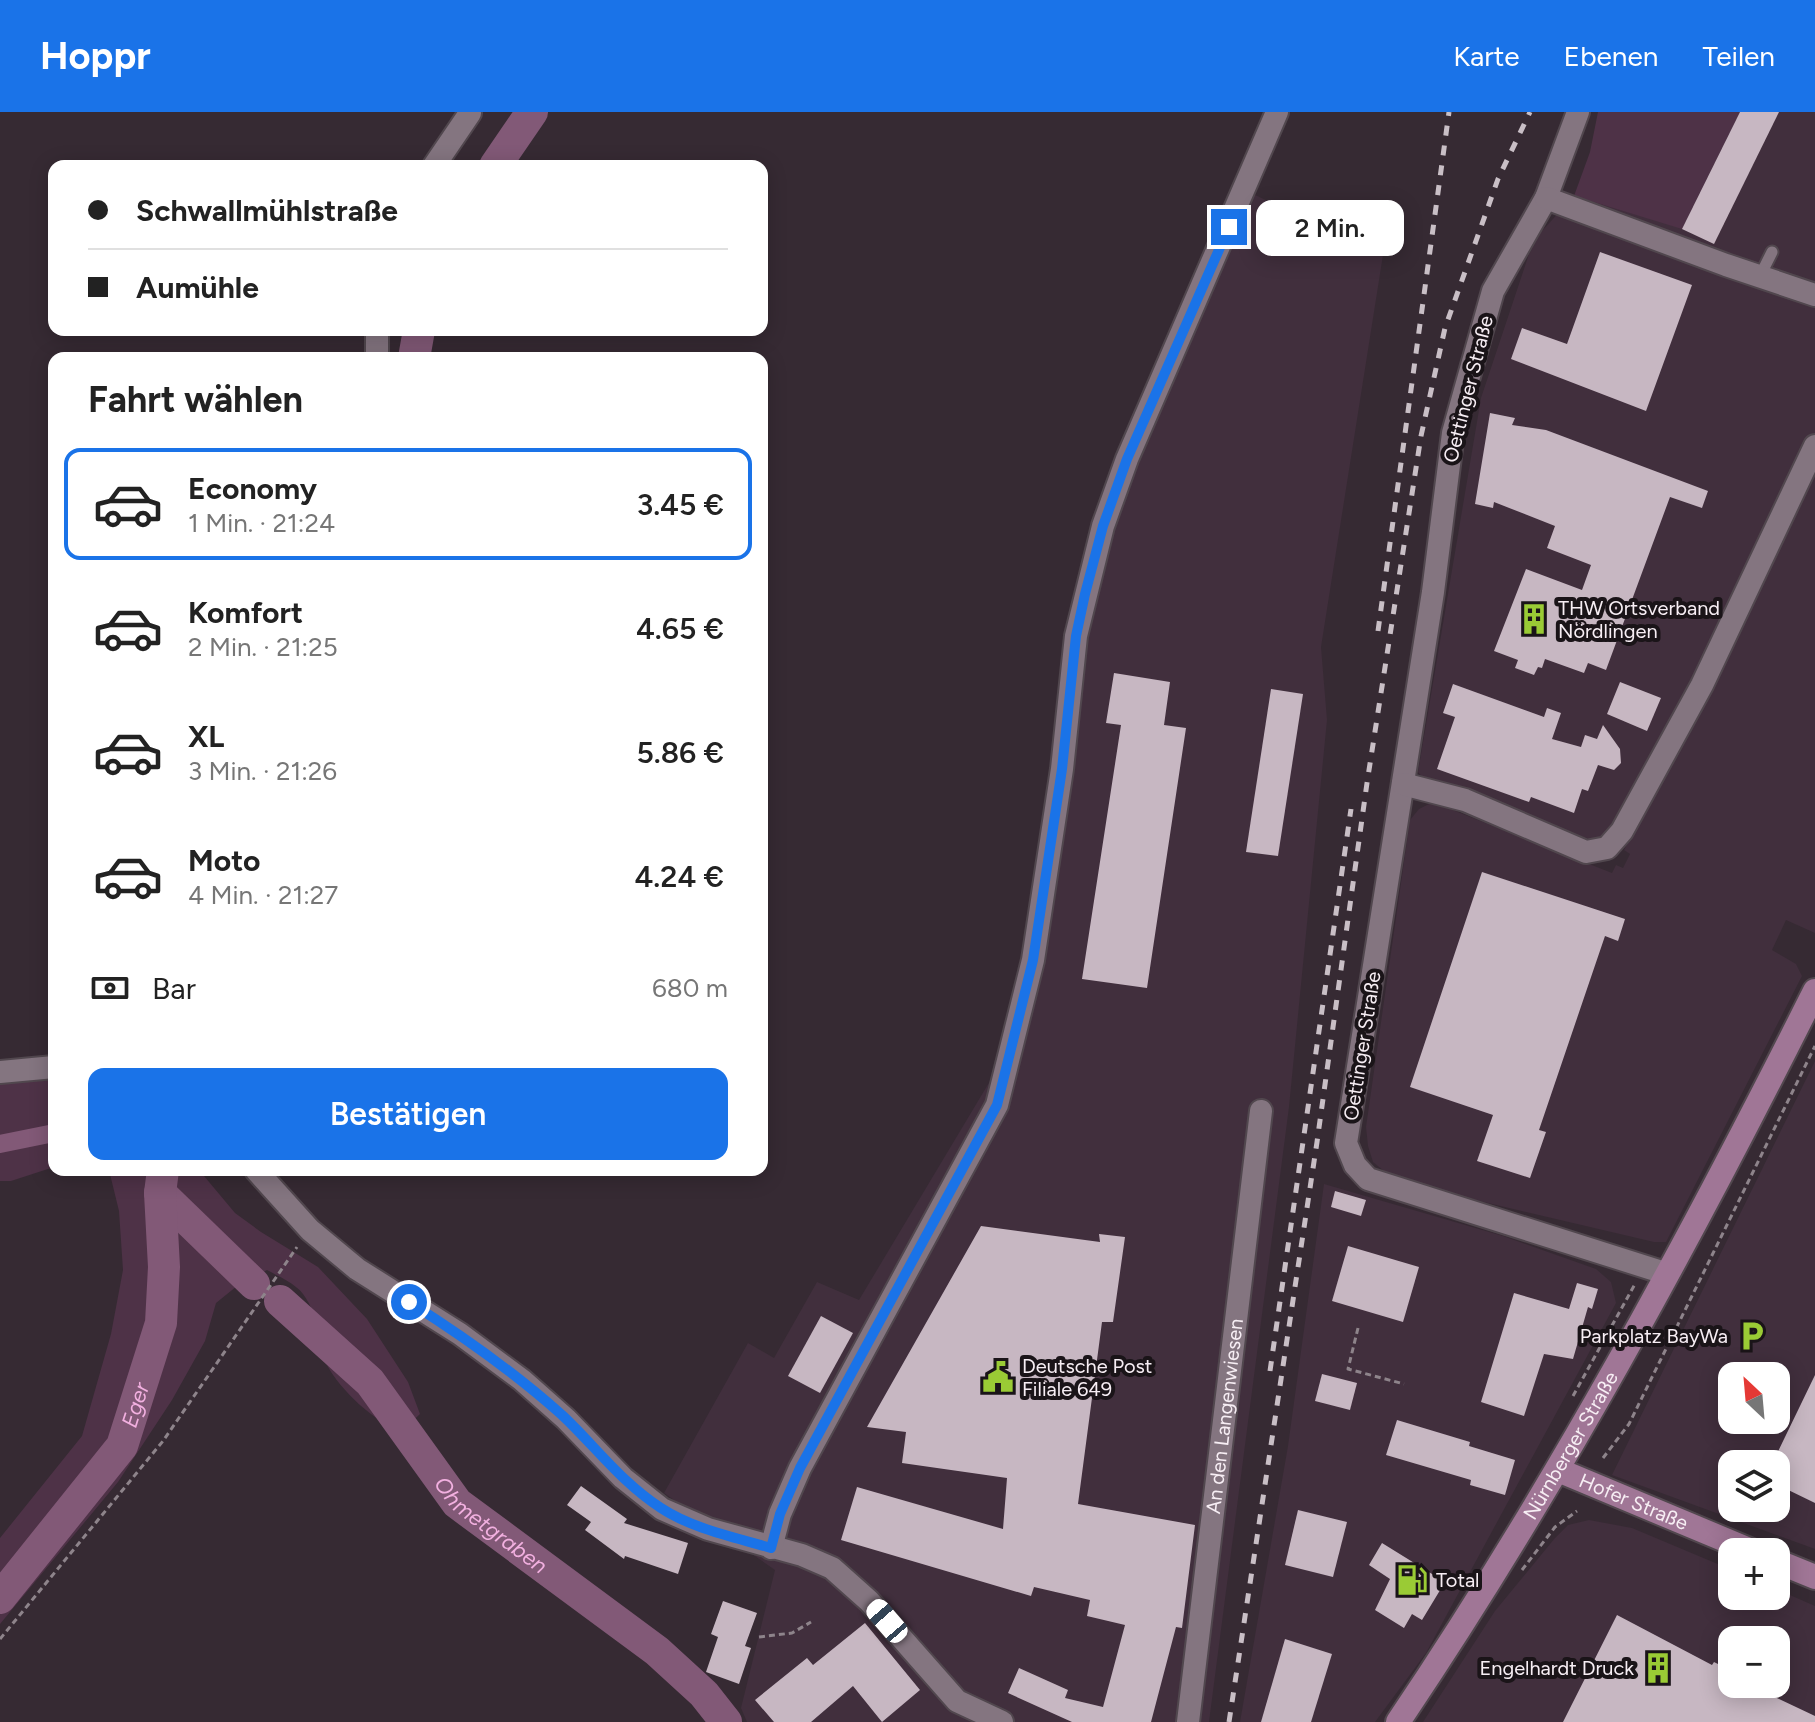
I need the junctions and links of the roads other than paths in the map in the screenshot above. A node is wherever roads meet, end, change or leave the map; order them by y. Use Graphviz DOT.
graph roads {
  1 [pos="1277,112"];
  2 [pos="1578,112"];
  3 [pos="470,113"];
  4 [pos="438,160"];
  5 [pos="1546,198"];
  6 [pos="1772,252"];
  7 [pos="1760,276"];
  8 [pos="1815,295"];
  9 [pos="1815,446"];
  10 [pos="1403,784"];
  11 [pos="1815,991"];
  12 [pos="48,1068"];
  13 [pos="0,1072"];
  14 [pos="1261,1111"];
  15 [pos="261,1176"];
  16 [pos="1668,1274"];
  17 [pos="1558,1470"];
  18 [pos="1721,1538"];
  19 [pos="771,1548"];
  20 [pos="1790,1567"];
  21 [pos="1815,1577"];
  22 [pos="1002,1722"];
  23 [pos="1188,1722"];
  24 [pos="1398,1722"];
  1 -- 19 [label="street"];
  2 -- 5 [label="street, Oettinger Straße"];
  3 -- 4 [label="street"];
  5 -- 7 [label="street"];
  5 -- 10 [label="street, Oettinger Straße"];
  6 -- 7 [label="lane"];
  7 -- 8 [label="street"];
  9 -- 10 [label="street"];
  10 -- 16 [label="street, Oettinger Straße"];
  11 -- 16 [label="main road, Nürnberger Straße"];
  12 -- 13 [label="street"];
  14 -- 23 [label="street, An den Langenwiesen"];
  15 -- 19 [label="street"];
  16 -- 17 [label="main road, Nürnberger Straße"];
  17 -- 18 [label="main road, Hofer Straße"];
  17 -- 24 [label="main road, Nürnberger Straße"];
  19 -- 22 [label="street"];
  20 -- 21 [label="main road"];
}
